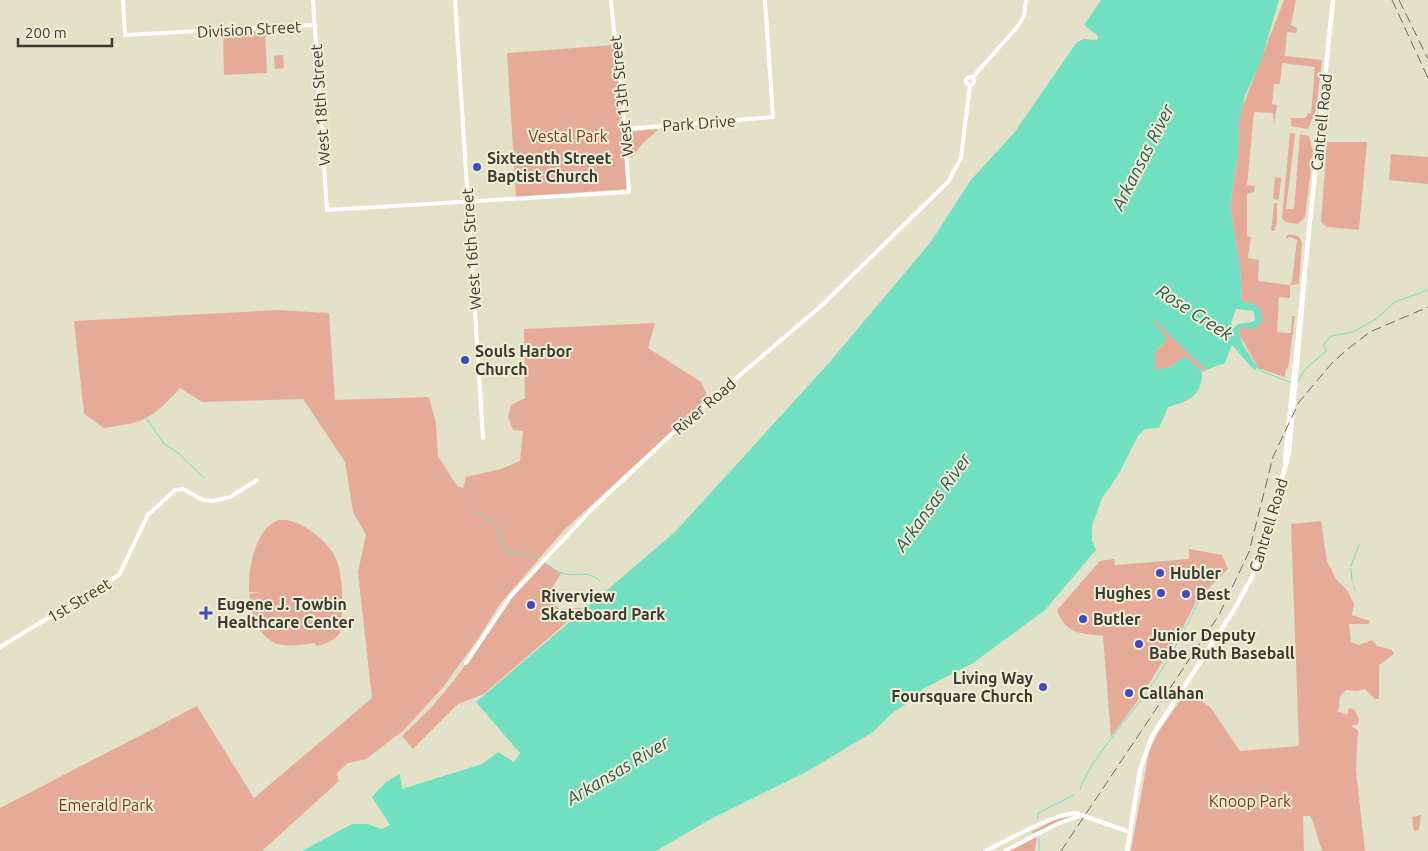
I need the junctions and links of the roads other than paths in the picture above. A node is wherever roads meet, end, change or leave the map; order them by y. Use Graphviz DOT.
graph roads {
  1 [pos="123,0"];
  2 [pos="313,0"];
  3 [pos="456,0"];
  4 [pos="612,0"];
  5 [pos="765,0"];
  6 [pos="1026,0"];
  7 [pos="1333,0"];
  8 [pos="314,25"];
  9 [pos="625,129"];
  10 [pos="468,202"];
  11 [pos="483,438"];
  12 [pos="257,480"];
  13 [pos="0,647"];
  14 [pos="466,663"];
  15 [pos="1079,816"];
  16 [pos="1130,832"];
  17 [pos="985,851"];
  18 [pos="1005,851"];
  19 [pos="1127,851"];
  1 -- 8 [label="street, Division Street"];
  2 -- 8 [label="street, West 18th Street"];
  3 -- 10 [label="street, West 16th Street"];
  4 -- 9 [label="street, West 13th Street"];
  5 -- 9 [label="street, Park Drive"];
  6 -- 14 [label="street, River Road"];
  7 -- 16 [label="main road, Cantrell Road"];
  8 -- 10 [label="street, West 18th Street"];
  9 -- 10 [label="street, West 13th Street"];
  10 -- 11 [label="street, West 16th Street"];
  12 -- 13 [label="street, 1st Street"];
  15 -- 16 [label="street"];
  15 -- 17 [label="street"];
  15 -- 18 [label="street"];
  16 -- 19 [label="main road, Cantrell Road"];
}
